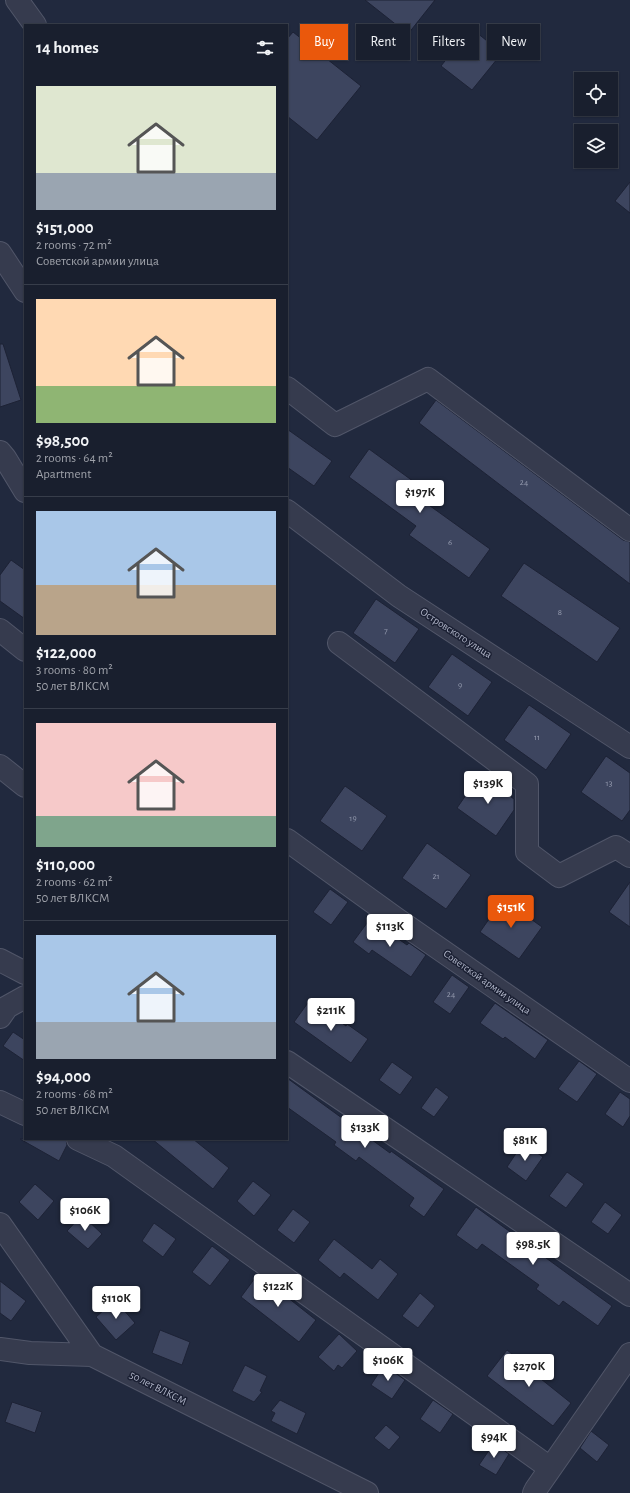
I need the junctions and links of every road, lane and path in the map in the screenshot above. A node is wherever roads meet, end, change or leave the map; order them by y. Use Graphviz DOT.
graph roads {
  1 [pos="16,0"];
  2 [pos="34,24"];
  3 [pos="0,253"];
  4 [pos="24,289"];
  5 [pos="288,389"];
  6 [pos="0,452"];
  7 [pos="24,489"];
  8 [pos="288,512"];
  9 [pos="630,530"];
  10 [pos="0,630"];
  11 [pos="339,643"];
  12 [pos="24,649"];
  13 [pos="630,747"];
  14 [pos="0,766"];
  15 [pos="24,785"];
  16 [pos="290,849"];
  17 [pos="630,856"];
  18 [pos="0,960"];
  19 [pos="24,972"];
  20 [pos="24,998"];
  21 [pos="0,1017"];
  22 [pos="288,1063"];
  23 [pos="630,1081"];
  24 [pos="0,1102"];
  25 [pos="24,1114"];
  26 [pos="83,1140"];
  27 [pos="119,1147"];
  28 [pos="0,1224"];
  29 [pos="630,1295"];
  30 [pos="0,1349"];
  31 [pos="630,1354"];
  32 [pos="92,1355"];
  33 [pos="550,1468"];
  34 [pos="367,1493"];
  35 [pos="534,1493"];
  1 -- 2 [label="street"];
  3 -- 4 [label="street"];
  5 -- 9 [label="street"];
  6 -- 7 [label="street"];
  8 -- 13 [label="street, Островского улица"];
  10 -- 12 [label="street"];
  11 -- 17 [label="street"];
  14 -- 15 [label="street"];
  16 -- 23 [label="street, Советской армии улица"];
  18 -- 19 [label="street"];
  20 -- 21 [label="street"];
  22 -- 29 [label="street"];
  24 -- 25 [label="street"];
  26 -- 27 [label="street"];
  27 -- 33 [label="street"];
  28 -- 32 [label="street, 50 лет ВЛКСМ"];
  30 -- 32 [label="street"];
  31 -- 33 [label="street"];
  32 -- 34 [label="street, 50 лет ВЛКСМ"];
  33 -- 35 [label="street"];
}
